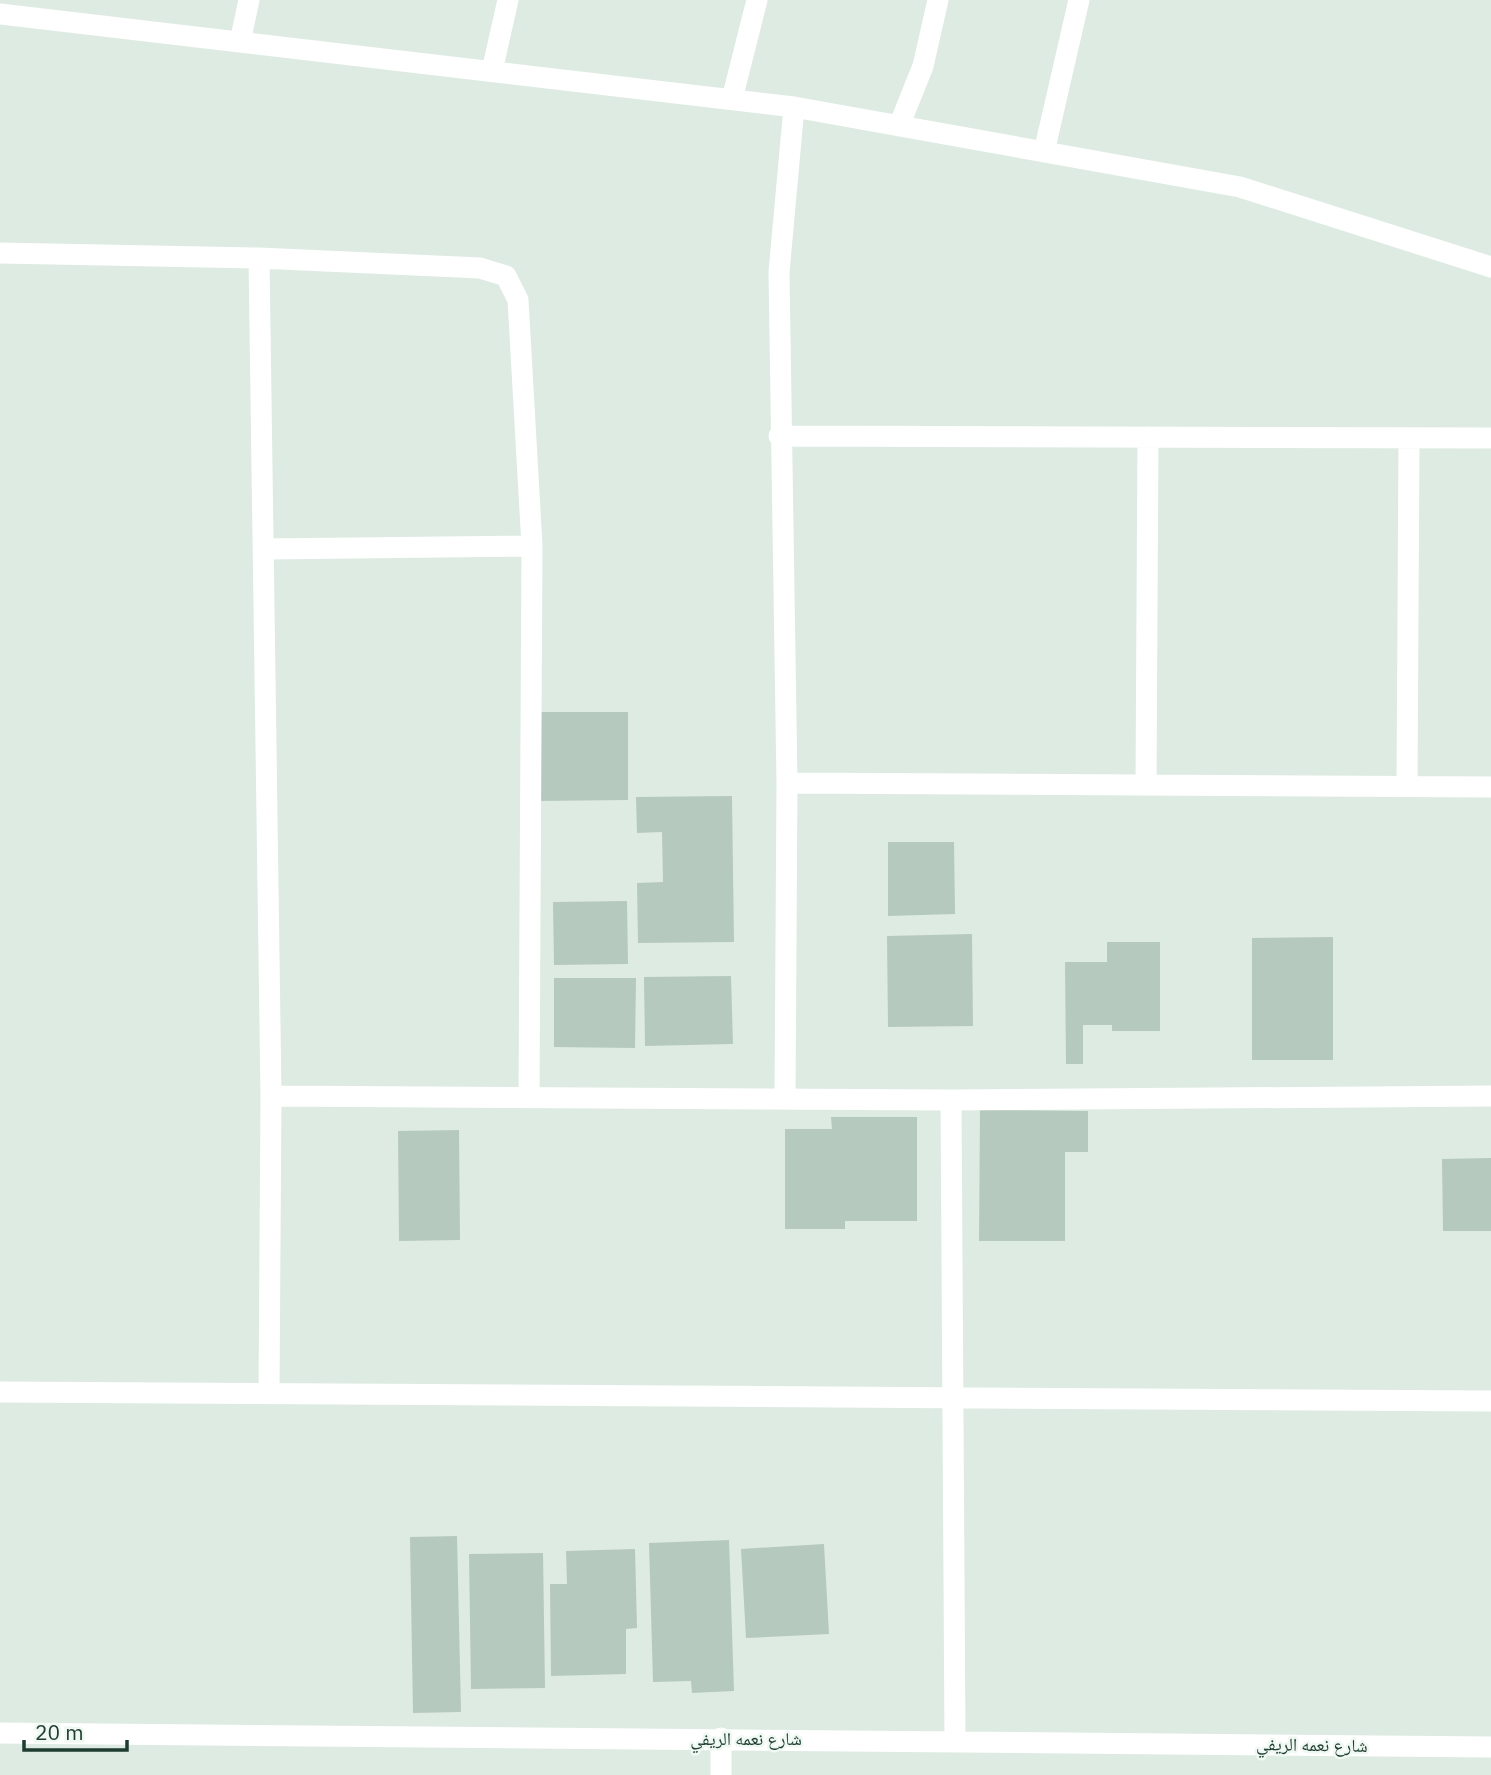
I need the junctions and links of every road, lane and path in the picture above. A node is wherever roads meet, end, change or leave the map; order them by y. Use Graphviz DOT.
graph roads {
  1 [pos="249,0"];
  2 [pos="508,0"];
  3 [pos="757,0"];
  4 [pos="938,0"];
  5 [pos="1079,0"];
  6 [pos="0,14"];
  7 [pos="240,42"];
  8 [pos="492,71"];
  9 [pos="732,99"];
  10 [pos="794,107"];
  11 [pos="899,126"];
  12 [pos="1044,152"];
  13 [pos="0,253"];
  14 [pos="259,258"];
  15 [pos="1491,267"];
  16 [pos="779,436"];
  17 [pos="1148,438"];
  18 [pos="1409,439"];
  19 [pos="1491,439"];
  20 [pos="532,546"];
  21 [pos="264,549"];
  22 [pos="787,783"];
  23 [pos="1146,785"];
  24 [pos="1407,786"];
  25 [pos="1491,787"];
  26 [pos="271,1096"];
  27 [pos="1491,1096"];
  28 [pos="529,1097"];
  29 [pos="785,1098"];
  30 [pos="951,1100"];
  31 [pos="0,1392"];
  32 [pos="269,1393"];
  33 [pos="954,1395"];
  34 [pos="1491,1401"];
  35 [pos="0,1733"];
  36 [pos="721,1738"];
  37 [pos="955,1740"];
  38 [pos="1491,1747"];
  39 [pos="721,1775"];
  1 -- 7 [label="street"];
  2 -- 8 [label="street"];
  3 -- 9 [label="street"];
  4 -- 11 [label="street"];
  5 -- 12 [label="street"];
  6 -- 7 [label="street"];
  7 -- 8 [label="street"];
  8 -- 9 [label="street"];
  9 -- 10 [label="street"];
  10 -- 11 [label="street"];
  10 -- 16 [label="street"];
  11 -- 12 [label="street"];
  12 -- 15 [label="street"];
  13 -- 14 [label="street"];
  14 -- 20 [label="street"];
  14 -- 21 [label="street"];
  16 -- 17 [label="street"];
  16 -- 22 [label="street"];
  17 -- 18 [label="street"];
  17 -- 23 [label="street"];
  18 -- 19 [label="street"];
  18 -- 24 [label="street"];
  20 -- 21 [label="street"];
  20 -- 28 [label="street"];
  21 -- 26 [label="street"];
  22 -- 23 [label="street"];
  22 -- 29 [label="street"];
  23 -- 24 [label="street"];
  24 -- 25 [label="street"];
  26 -- 28 [label="street"];
  26 -- 32 [label="street"];
  27 -- 30 [label="street"];
  28 -- 29 [label="street"];
  29 -- 30 [label="street"];
  30 -- 33 [label="street"];
  31 -- 32 [label="street"];
  32 -- 33 [label="street"];
  33 -- 34 [label="street"];
  33 -- 37 [label="street"];
  35 -- 36 [label="street, شارع نعمه الريفي"];
  36 -- 37 [label="street, شارع نعمه الريفي"];
  36 -- 39 [label="street"];
  37 -- 38 [label="street, شارع نعمه الريفي"];
}
